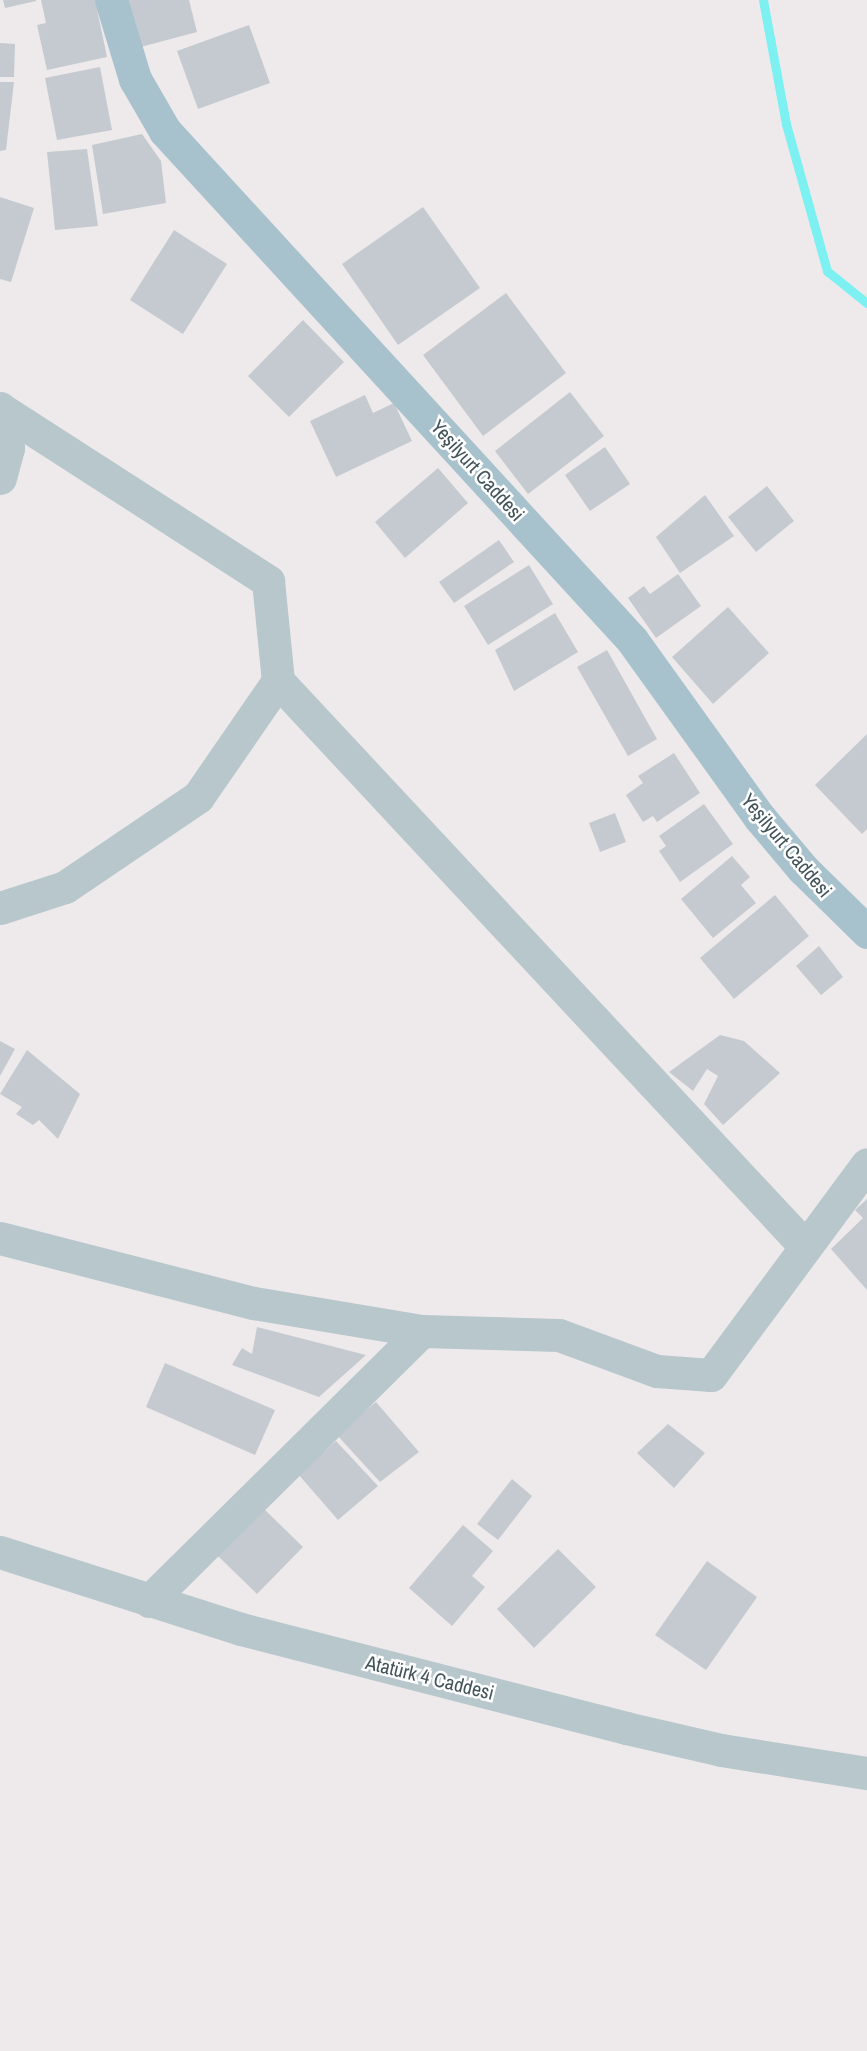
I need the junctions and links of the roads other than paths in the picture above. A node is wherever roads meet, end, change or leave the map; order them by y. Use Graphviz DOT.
graph roads {
  1 [pos="111,0"];
  2 [pos="0,409"];
  3 [pos="0,478"];
  4 [pos="278,681"];
  5 [pos="0,908"];
  6 [pos="867,932"];
  7 [pos="867,1164"];
  8 [pos="0,1238"];
  9 [pos="804,1245"];
  10 [pos="422,1331"];
  11 [pos="0,1552"];
  12 [pos="149,1601"];
  13 [pos="867,1773"];
  1 -- 6 [label="main road, Yeşilyurt Caddesi"];
  2 -- 3 [label="street"];
  2 -- 4 [label="street"];
  4 -- 5 [label="street"];
  4 -- 9 [label="street"];
  7 -- 9 [label="street"];
  8 -- 10 [label="street"];
  9 -- 10 [label="street"];
  10 -- 12 [label="street"];
  11 -- 12 [label="street, Atatürk 4 Caddesi"];
  12 -- 13 [label="street, Atatürk 4 Caddesi"];
}
